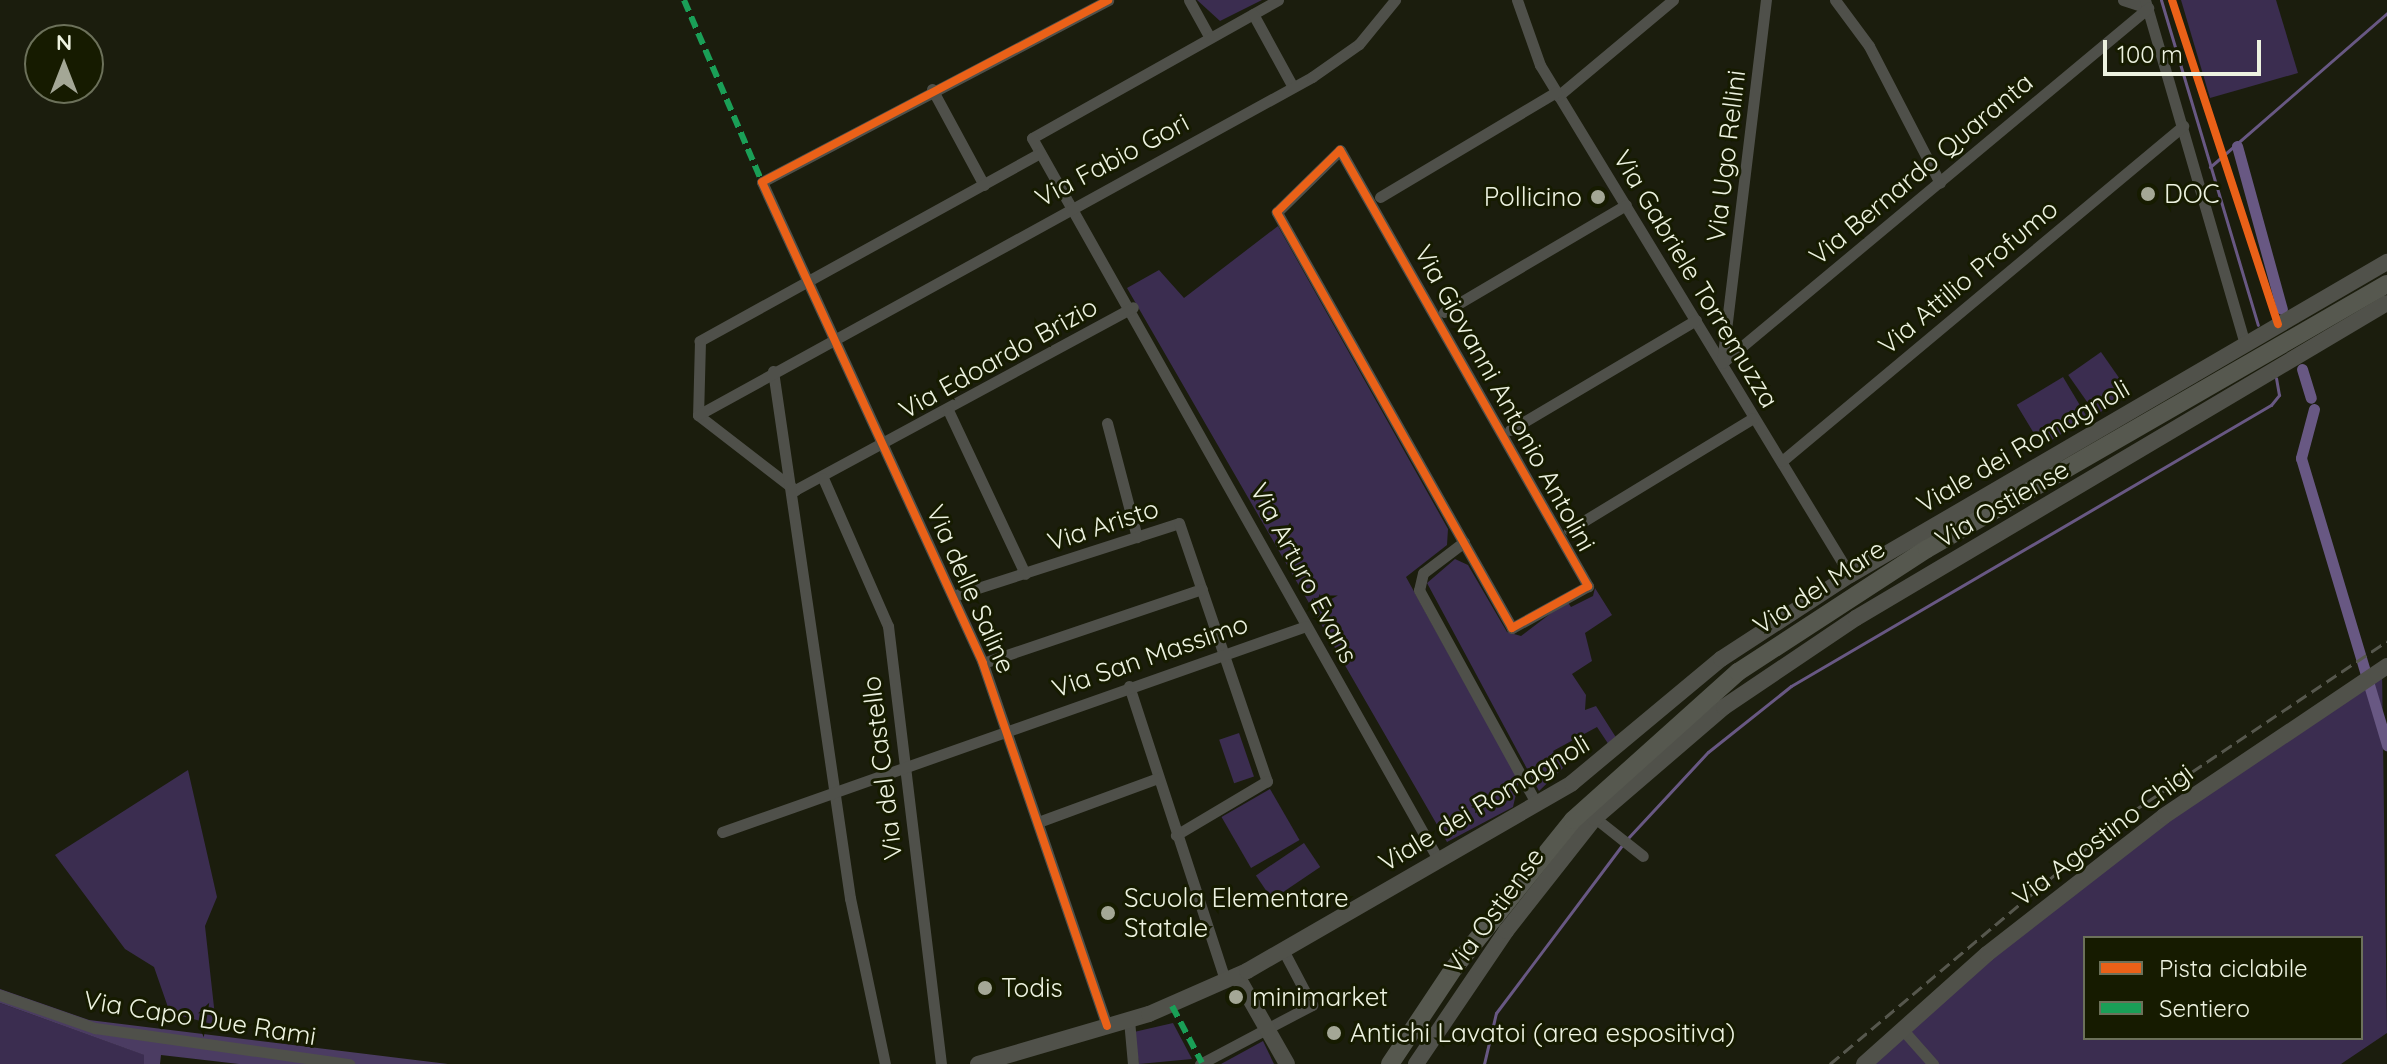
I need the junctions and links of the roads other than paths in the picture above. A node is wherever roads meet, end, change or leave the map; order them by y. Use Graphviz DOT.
graph roads {
  1 [pos="1108,0"];
  2 [pos="1189,0"];
  3 [pos="1395,0"];
  4 [pos="1517,0"];
  5 [pos="1673,0"];
  6 [pos="1766,0"];
  7 [pos="1835,0"];
  8 [pos="2123,0"];
  9 [pos="1272,2"];
  10 [pos="2147,4"];
  11 [pos="1253,14"];
  12 [pos="1210,38"];
  13 [pos="1293,87"];
  14 [pos="932,89"];
  15 [pos="1557,94"];
  16 [pos="2183,126"];
  17 [pos="1040,153"];
  18 [pos="1940,183"];
  19 [pos="984,185"];
  20 [pos="1380,197"];
  21 [pos="1073,205"];
  22 [pos="1626,205"];
  23 [pos="2387,262"];
  24 [pos="806,281"];
  25 [pos="2387,284"];
  26 [pos="2387,303"];
  27 [pos="1133,307"];
  28 [pos="1444,312"];
  29 [pos="1696,320"];
  30 [pos="832,336"];
  31 [pos="2245,344"];
  32 [pos="1722,363"];
  33 [pos="773,371"];
  34 [pos="948,410"];
  35 [pos="698,415"];
  36 [pos="1753,418"];
  37 [pos="1107,423"];
  38 [pos="1510,430"];
  39 [pos="884,446"];
  40 [pos="1782,461"];
  41 [pos="823,478"];
  42 [pos="795,490"];
  43 [pos="1569,530"];
  44 [pos="1137,537"];
  45 [pos="1464,542"];
  46 [pos="1025,574"];
  47 [pos="1850,575"];
  48 [pos="1202,589"];
  49 [pos="953,596"];
  50 [pos="1306,626"];
  51 [pos="1225,654"];
  52 [pos="983,663"];
  53 [pos="2384,668"];
  54 [pos="1129,686"];
  55 [pos="1008,728"];
  56 [pos="903,765"];
  57 [pos="1158,778"];
  58 [pos="837,789"];
  59 [pos="1536,803"];
  60 [pos="1595,818"];
  61 [pos="1041,821"];
  62 [pos="722,832"];
  63 [pos="1176,835"];
  64 [pos="1643,856"];
  65 [pos="1438,859"];
  66 [pos="1283,950"];
  67 [pos="1231,979"];
  68 [pos="0,995"];
  69 [pos="1129,1020"];
  70 [pos="1107,1026"];
  71 [pos="1268,1029"];
  72 [pos="1902,1029"];
  73 [pos="349,1064"];
  74 [pos="885,1064"];
  75 [pos="941,1064"];
  76 [pos="978,1064"];
  77 [pos="1133,1064"];
  78 [pos="1200,1064"];
  79 [pos="1287,1064"];
  80 [pos="1390,1064"];
  81 [pos="1416,1064"];
  82 [pos="1864,1064"];
  83 [pos="1933,1064"];
  1 -- 14 [label="street"];
  2 -- 12 [label="street"];
  3 -- 13 [label="street, Via Fabio Gori"];
  4 -- 15 [label="street, Via Gabriele Torremuzza"];
  5 -- 15 [label="street"];
  6 -- 32 [label="street, Via Ugo Rellini"];
  7 -- 18 [label="street"];
  8 -- 10 [label="street"];
  9 -- 11 [label="street"];
  10 -- 16 [label="street"];
  10 -- 18 [label="street, Via Bernardo Quaranta"];
  11 -- 12 [label="street"];
  11 -- 13 [label="street"];
  12 -- 17 [label="street, Via Arturo Evans"];
  13 -- 21 [label="street, Via Fabio Gori"];
  14 -- 19 [label="street"];
  14 -- 24 [label="street, Via delle Saline"];
  15 -- 20 [label="street"];
  15 -- 22 [label="street, Via Gabriele Torremuzza"];
  16 -- 31 [label="street"];
  16 -- 40 [label="street, Via Attilio Profumo"];
  17 -- 19 [label="street"];
  17 -- 21 [label="street, Via Arturo Evans"];
  18 -- 32 [label="street, Via Bernardo Quaranta"];
  19 -- 24 [label="street"];
  21 -- 27 [label="street, Via Arturo Evans"];
  21 -- 30 [label="street, Via Fabio Gori"];
  22 -- 28 [label="street"];
  22 -- 29 [label="street, Via Gabriele Torremuzza"];
  23 -- 31 [label="main road, Viale dei Romagnoli"];
  24 -- 30 [label="street, Via delle Saline"];
  24 -- 35 [label="street"];
  25 -- 80 [label="main road, Via del Mare"];
  26 -- 60 [label="main road, Via Ostiense"];
  27 -- 34 [label="street, Via Edoardo Brizio"];
  27 -- 50 [label="street, Via Arturo Evans"];
  29 -- 32 [label="street, Via Gabriele Torremuzza"];
  29 -- 38 [label="street"];
  30 -- 33 [label="street, Via Fabio Gori"];
  30 -- 39 [label="street, Via delle Saline"];
  31 -- 47 [label="main road, Viale dei Romagnoli"];
  32 -- 36 [label="street, Via Gabriele Torremuzza"];
  33 -- 35 [label="street, Via Fabio Gori"];
  33 -- 42 [label="street"];
  34 -- 39 [label="street, Via Edoardo Brizio"];
  34 -- 46 [label="street"];
  35 -- 42 [label="street"];
  36 -- 40 [label="street, Via Gabriele Torremuzza"];
  36 -- 43 [label="street"];
  37 -- 44 [label="street"];
  39 -- 41 [label="street, Via Edoardo Brizio"];
  39 -- 49 [label="street, Via delle Saline"];
  40 -- 47 [label="street, Via Gabriele Torremuzza"];
  41 -- 42 [label="street, Via Edoardo Brizio"];
  41 -- 56 [label="street, Via del Castello"];
  42 -- 58 [label="street"];
  44 -- 46 [label="street, Via Aristo"];
  44 -- 48 [label="street, Via Aristo"];
  45 -- 45 [label="street, Via Giovanni Antonio Antolini"];
  45 -- 59 [label="street"];
  46 -- 49 [label="street, Via Aristo"];
  47 -- 59 [label="main road, Viale dei Romagnoli"];
  48 -- 51 [label="street, Via Aristo"];
  48 -- 52 [label="street"];
  49 -- 52 [label="street, Via delle Saline"];
  50 -- 51 [label="street, Via San Massimo"];
  50 -- 65 [label="street, Via Arturo Evans"];
  51 -- 54 [label="street, Via San Massimo"];
  51 -- 63 [label="street, Via Aristo"];
  52 -- 55 [label="street, Via delle Saline"];
  53 -- 72 [label="main road, Via Agostino Chigi"];
  54 -- 55 [label="street, Via San Massimo"];
  54 -- 57 [label="street"];
  55 -- 56 [label="street, Via San Massimo"];
  55 -- 61 [label="street, Via delle Saline"];
  56 -- 58 [label="street, Via San Massimo"];
  56 -- 75 [label="street, Via del Castello"];
  57 -- 61 [label="street"];
  57 -- 63 [label="street"];
  58 -- 62 [label="street, Via San Massimo"];
  58 -- 74 [label="street"];
  59 -- 65 [label="main road, Viale dei Romagnoli"];
  60 -- 64 [label="street"];
  60 -- 81 [label="main road, Via Ostiense"];
  61 -- 70 [label="street, Via delle Saline"];
  63 -- 67 [label="street"];
  65 -- 66 [label="main road, Viale dei Romagnoli"];
  66 -- 67 [label="main road, Viale dei Romagnoli"];
  66 -- 71 [label="street"];
  67 -- 69 [label="main road, Viale dei Romagnoli"];
  67 -- 71 [label="main road"];
  68 -- 73 [label="street, Via Capo Due Rami"];
  69 -- 70 [label="main road, Viale dei Romagnoli"];
  69 -- 77 [label="street"];
  70 -- 76 [label="main road, Viale dei Romagnoli"];
  71 -- 78 [label="street"];
  71 -- 79 [label="main road"];
  72 -- 82 [label="main road, Via Agostino Chigi"];
  72 -- 83 [label="street"];
}
